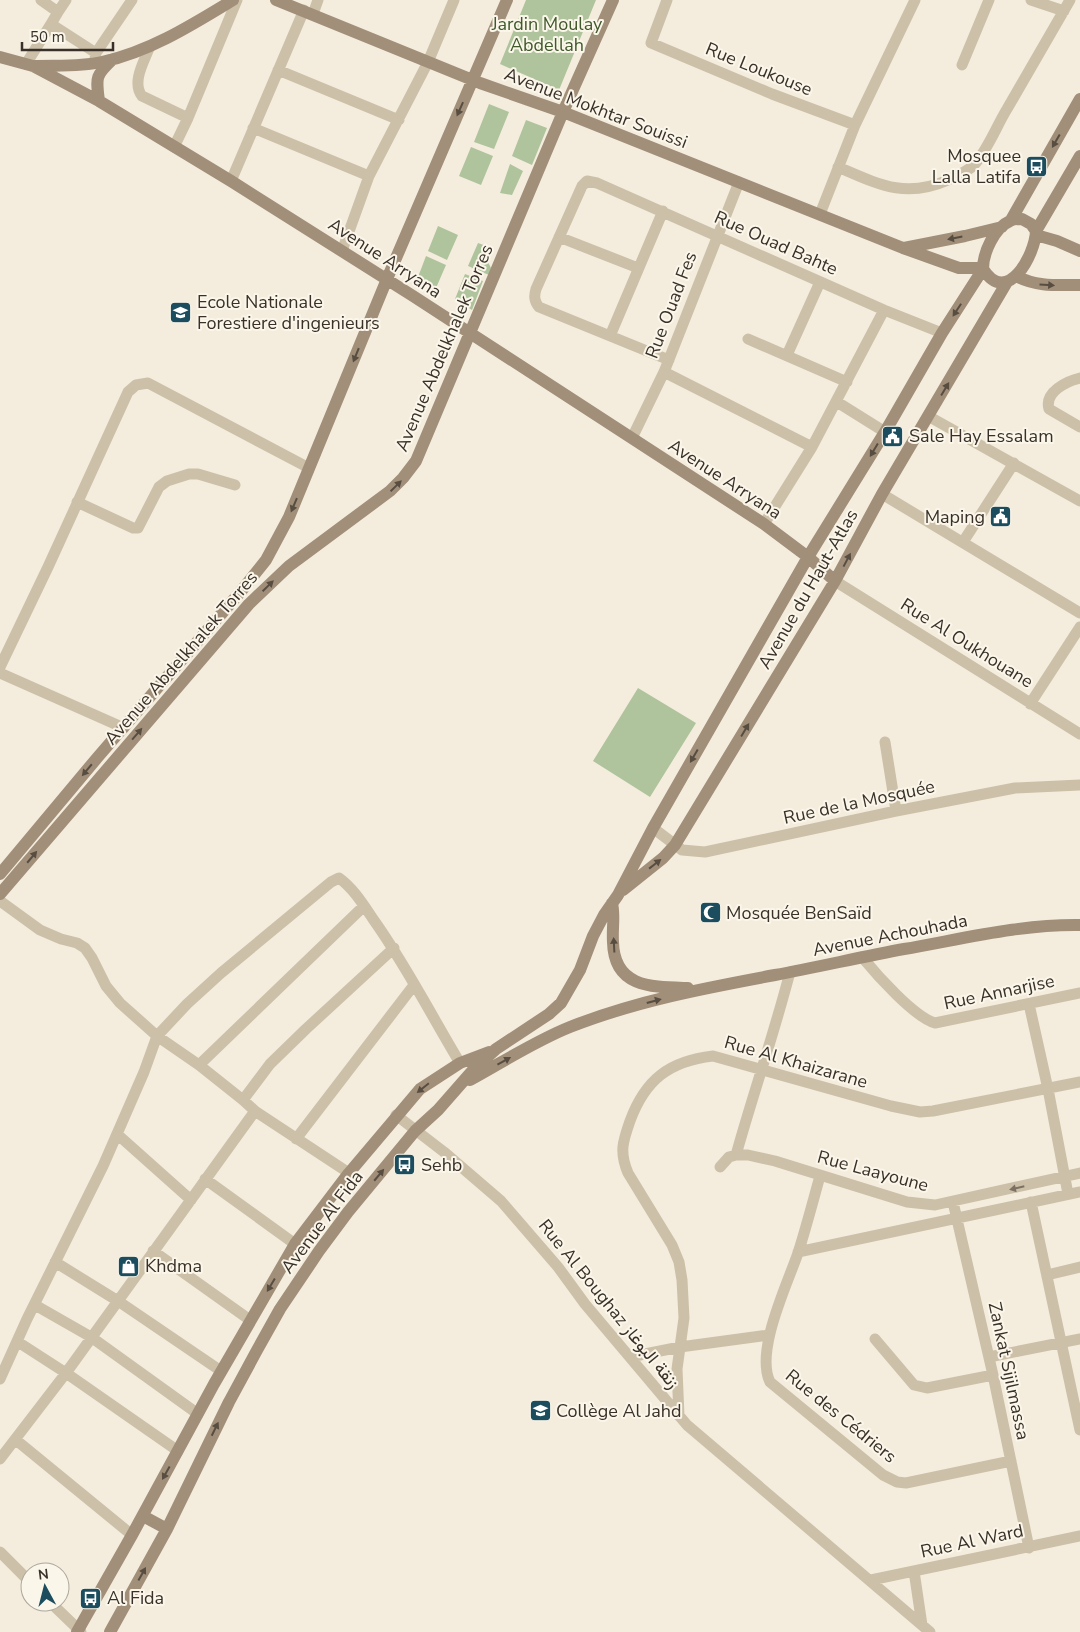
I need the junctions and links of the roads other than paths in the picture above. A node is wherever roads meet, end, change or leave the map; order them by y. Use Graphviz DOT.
graph roads {
  1 [pos="41,0"];
  2 [pos="66,0"];
  3 [pos="132,0"];
  4 [pos="233,0"];
  5 [pos="237,0"];
  6 [pos="276,0"];
  7 [pos="318,0"];
  8 [pos="454,0"];
  9 [pos="507,0"];
  10 [pos="613,0"];
  11 [pos="668,0"];
  12 [pos="915,0"];
  13 [pos="989,0"];
  14 [pos="1031,0"];
  15 [pos="1070,0"];
  16 [pos="1064,11"];
  17 [pos="58,12"];
  18 [pos="308,12"];
  19 [pos="51,24"];
  20 [pos="150,46"];
  21 [pos="0,57"];
  22 [pos="95,58"];
  23 [pos="114,59"];
  24 [pos="428,62"];
  25 [pos="30,65"];
  26 [pos="962,65"];
  27 [pos="278,70"];
  28 [pos="473,80"];
  29 [pos="1080,99"];
  30 [pos="99,101"];
  31 [pos="562,112"];
  32 [pos="188,118"];
  33 [pos="399,120"];
  34 [pos="855,125"];
  35 [pos="254,128"];
  36 [pos="174,147"];
  37 [pos="1080,156"];
  38 [pos="838,168"];
  39 [pos="368,176"];
  40 [pos="231,181"];
  41 [pos="739,182"];
  42 [pos="663,211"];
  43 [pos="820,214"];
  44 [pos="1006,224"];
  45 [pos="1036,233"];
  46 [pos="718,235"];
  47 [pos="559,237"];
  48 [pos="903,248"];
  49 [pos="342,251"];
  50 [pos="1080,251"];
  51 [pos="638,268"];
  52 [pos="983,268"];
  53 [pos="1012,279"];
  54 [pos="387,280"];
  55 [pos="820,282"];
  56 [pos="1080,285"];
  57 [pos="884,310"];
  58 [pos="942,332"];
  59 [pos="470,334"];
  60 [pos="610,336"];
  61 [pos="748,339"];
  62 [pos="787,355"];
  63 [pos="669,360"];
  64 [pos="664,372"];
  65 [pos="1080,378"];
  66 [pos="847,382"];
  67 [pos="837,402"];
  68 [pos="928,416"];
  69 [pos="1080,427"];
  70 [pos="885,432"];
  71 [pos="632,438"];
  72 [pos="812,447"];
  73 [pos="1014,463"];
  74 [pos="309,468"];
  75 [pos="235,485"];
  76 [pos="882,494"];
  77 [pos="1080,501"];
  78 [pos="77,502"];
  79 [pos="764,524"];
  80 [pos="963,542"];
  81 [pos="808,557"];
  82 [pos="835,582"];
  83 [pos="1080,613"];
  84 [pos="1080,627"];
  85 [pos="0,667"];
  86 [pos="0,672"];
  87 [pos="1030,704"];
  88 [pos="124,728"];
  89 [pos="1080,734"];
  90 [pos="885,742"];
  91 [pos="1080,785"];
  92 [pos="896,811"];
  93 [pos="653,828"];
  94 [pos="675,846"];
  95 [pos="0,874"];
  96 [pos="0,894"];
  97 [pos="615,899"];
  98 [pos="0,901"];
  99 [pos="364,906"];
  100 [pos="1080,925"];
  101 [pos="394,948"];
  102 [pos="862,957"];
  103 [pos="790,972"];
  104 [pos="414,985"];
  105 [pos="708,988"];
  106 [pos="1080,993"];
  107 [pos="1029,1004"];
  108 [pos="157,1036"];
  109 [pos="496,1049"];
  110 [pos="460,1064"];
  111 [pos="199,1065"];
  112 [pos="760,1070"];
  113 [pos="447,1071"];
  114 [pos="1080,1082"];
  115 [pos="461,1084"];
  116 [pos="1048,1089"];
  117 [pos="244,1100"];
  118 [pos="255,1111"];
  119 [pos="396,1115"];
  120 [pos="416,1131"];
  121 [pos="118,1134"];
  122 [pos="296,1139"];
  123 [pos="736,1155"];
  124 [pos="720,1167"];
  125 [pos="348,1173"];
  126 [pos="1080,1174"];
  127 [pos="820,1176"];
  128 [pos="1064,1177"];
  129 [pos="205,1179"];
  130 [pos="1080,1192"];
  131 [pos="1068,1194"];
  132 [pos="191,1200"];
  133 [pos="953,1202"];
  134 [pos="1031,1202"];
  135 [pos="956,1218"];
  136 [pos="295,1244"];
  137 [pos="153,1250"];
  138 [pos="798,1252"];
  139 [pos="55,1262"];
  140 [pos="1080,1268"];
  141 [pos="1047,1274"];
  142 [pos="118,1301"];
  143 [pos="34,1305"];
  144 [pos="250,1320"];
  145 [pos="769,1335"];
  146 [pos="91,1337"];
  147 [pos="875,1339"];
  148 [pos="1080,1339"];
  149 [pos="18,1342"];
  150 [pos="1062,1343"];
  151 [pos="680,1347"];
  152 [pos="630,1357"];
  153 [pos="989,1357"];
  154 [pos="222,1371"];
  155 [pos="66,1373"];
  156 [pos="994,1375"];
  157 [pos="0,1379"];
  158 [pos="198,1414"];
  159 [pos="679,1416"];
  160 [pos="1080,1430"];
  161 [pos="16,1440"];
  162 [pos="178,1451"];
  163 [pos="0,1459"];
  164 [pos="1011,1461"];
  165 [pos="143,1516"];
  166 [pos="166,1529"];
  167 [pos="132,1535"];
  168 [pos="1080,1536"];
  169 [pos="1029,1548"];
  170 [pos="0,1552"];
  171 [pos="20,1572"];
  172 [pos="914,1572"];
  173 [pos="871,1580"];
  174 [pos="60,1612"];
  175 [pos="926,1628"];
  176 [pos="78,1631"];
  177 [pos="110,1632"];
  1 -- 17 [label="street"];
  2 -- 17 [label="street"];
  3 -- 22 [label="street"];
  4 -- 20 [label="street"];
  5 -- 32 [label="street"];
  6 -- 18 [label="street, Avenue Mokhtar Souissi"];
  7 -- 18 [label="street"];
  8 -- 24 [label="street"];
  9 -- 28 [label="street, Avenue Abdelkhalek Torres"];
  10 -- 31 [label="street, Avenue Abdelkhalek Torres"];
  11 -- 34 [label="street, Rue Loukouse"];
  12 -- 34 [label="street"];
  13 -- 26 [label="street"];
  14 -- 16 [label="street"];
  15 -- 16 [label="street"];
  16 -- 38 [label="street"];
  17 -- 19 [label="street"];
  18 -- 24 [label="street, Avenue Mokhtar Souissi"];
  18 -- 27 [label="street"];
  19 -- 22 [label="street"];
  19 -- 25 [label="street"];
  20 -- 23 [label="street"];
  20 -- 32 [label="street"];
  21 -- 25 [label="street, Avenue Arryana"];
  22 -- 23 [label="street"];
  22 -- 25 [label="street"];
  23 -- 30 [label="street"];
  24 -- 28 [label="street, Avenue Mokhtar Souissi"];
  24 -- 33 [label="street"];
  25 -- 30 [label="street, Avenue Arryana"];
  27 -- 33 [label="street"];
  27 -- 35 [label="street"];
  28 -- 31 [label="street, Avenue Mokhtar Souissi"];
  28 -- 54 [label="street, Avenue Abdelkhalek Torres, one-way"];
  29 -- 44 [label="street, one-way"];
  30 -- 36 [label="street, Avenue Arryana"];
  31 -- 41 [label="street, Avenue Mokhtar Souissi"];
  31 -- 59 [label="street, Avenue Abdelkhalek Torres"];
  32 -- 36 [label="street"];
  33 -- 39 [label="street"];
  34 -- 38 [label="street"];
  35 -- 39 [label="street"];
  35 -- 40 [label="street"];
  36 -- 40 [label="street, Avenue Arryana"];
  37 -- 45 [label="street"];
  38 -- 43 [label="street"];
  39 -- 49 [label="street"];
  40 -- 49 [label="street, Avenue Arryana"];
  41 -- 43 [label="street, Avenue Mokhtar Souissi"];
  41 -- 46 [label="street, Rue Ouad Fes"];
  42 -- 46 [label="street, Rue Ouad Bahte"];
  42 -- 47 [label="street, Rue Ouad Bahte"];
  42 -- 51 [label="street"];
  43 -- 48 [label="street, Avenue Mokhtar Souissi"];
  44 -- 45 [label="street"];
  44 -- 48 [label="street, one-way"];
  44 -- 52 [label="street"];
  45 -- 50 [label="street"];
  45 -- 53 [label="street"];
  46 -- 55 [label="street, Rue Ouad Bahte"];
  46 -- 63 [label="street, Rue Ouad Fes"];
  47 -- 51 [label="street"];
  47 -- 60 [label="street"];
  48 -- 52 [label="street, Avenue Mokhtar Souissi"];
  49 -- 54 [label="street, Avenue Arryana"];
  51 -- 60 [label="street"];
  52 -- 53 [label="street"];
  52 -- 58 [label="street, Avenue du Haut-Atlas, one-way"];
  53 -- 56 [label="street, one-way"];
  68 -- 53 [label="street, Avenue du Haut-Atlas, one-way"];
  54 -- 59 [label="street, Avenue Arryana"];
  54 -- 74 [label="street, Avenue Abdelkhalek Torres, one-way"];
  55 -- 57 [label="street, Rue Ouad Bahte"];
  55 -- 62 [label="street"];
  57 -- 58 [label="street, Rue Ouad Bahte"];
  57 -- 66 [label="street"];
  58 -- 70 [label="street, Avenue du Haut-Atlas"];
  59 -- 71 [label="street, Avenue Arryana"];
  96 -- 59 [label="street, Avenue Abdelkhalek Torres, one-way"];
  60 -- 63 [label="street"];
  61 -- 62 [label="street"];
  62 -- 66 [label="street"];
  63 -- 64 [label="street, Rue Ouad Fes"];
  64 -- 71 [label="street, Rue Ouad Fes"];
  64 -- 72 [label="street"];
  65 -- 69 [label="street"];
  66 -- 67 [label="street"];
  67 -- 70 [label="street"];
  67 -- 72 [label="street"];
  68 -- 73 [label="street"];
  68 -- 76 [label="street, Avenue du Haut-Atlas"];
  70 -- 81 [label="street, Avenue du Haut-Atlas, one-way"];
  71 -- 79 [label="street, Avenue Arryana"];
  72 -- 79 [label="street"];
  73 -- 77 [label="street"];
  73 -- 80 [label="street"];
  74 -- 78 [label="street"];
  74 -- 88 [label="street, Avenue Abdelkhalek Torres, one-way"];
  75 -- 78 [label="street"];
  76 -- 80 [label="street"];
  82 -- 76 [label="street, Avenue du Haut-Atlas, one-way"];
  78 -- 85 [label="street"];
  79 -- 81 [label="street, Avenue Arryana"];
  80 -- 83 [label="street"];
  81 -- 82 [label="street, Avenue Arryana"];
  81 -- 93 [label="street, Avenue du Haut-Atlas, one-way"];
  82 -- 87 [label="street, Rue Al Oukhouane"];
  94 -- 82 [label="street, Avenue du Haut-Atlas, one-way"];
  84 -- 87 [label="street"];
  86 -- 88 [label="street"];
  87 -- 89 [label="street, Rue Al Oukhouane"];
  88 -- 95 [label="street, Avenue Abdelkhalek Torres, one-way"];
  90 -- 92 [label="street"];
  91 -- 92 [label="street, Rue de la Mosquée"];
  92 -- 94 [label="street, Rue de la Mosquée"];
  93 -- 94 [label="street, Rue de la Mosquée"];
  93 -- 97 [label="street, Avenue du Haut-Atlas"];
  97 -- 94 [label="street, Avenue du Haut-Atlas, one-way"];
  105 -- 97 [label="street, one-way"];
  97 -- 109 [label="street, Avenue du Haut-Atlas"];
  98 -- 108 [label="street"];
  99 -- 101 [label="street"];
  99 -- 108 [label="street"];
  99 -- 111 [label="street"];
  100 -- 102 [label="street, Avenue Achouhada"];
  101 -- 104 [label="street"];
  101 -- 117 [label="street"];
  102 -- 103 [label="street, Avenue Achouhada"];
  102 -- 107 [label="street, Rue Annarjise"];
  103 -- 105 [label="street, Avenue Achouhada"];
  103 -- 112 [label="street"];
  104 -- 110 [label="street"];
  104 -- 122 [label="street"];
  115 -- 105 [label="street, Avenue Al Fida, one-way"];
  106 -- 107 [label="street, Rue Annarjise"];
  107 -- 116 [label="street"];
  108 -- 111 [label="street"];
  108 -- 121 [label="street"];
  109 -- 110 [label="street, Avenue Al Fida"];
  109 -- 115 [label="street"];
  110 -- 113 [label="street, Avenue Al Fida"];
  111 -- 117 [label="street"];
  112 -- 116 [label="street, Rue Al Khaizarane"];
  112 -- 123 [label="street"];
  112 -- 151 [label="street, Rue Al Khaizarane"];
  113 -- 115 [label="street"];
  113 -- 119 [label="street, Avenue Al Fida, one-way"];
  114 -- 116 [label="street, Rue Al Khaizarane"];
  115 -- 120 [label="street, Avenue Al Fida"];
  116 -- 128 [label="street"];
  117 -- 118 [label="street"];
  118 -- 122 [label="street"];
  118 -- 129 [label="street"];
  119 -- 120 [label="street, Rue Al Boughaz زنقة البوغاز"];
  119 -- 125 [label="street, Avenue Al Fida"];
  120 -- 152 [label="street, Rue Al Boughaz زنقة البوغاز"];
  166 -- 120 [label="street, Avenue Al Fida, one-way"];
  121 -- 132 [label="street"];
  121 -- 139 [label="street"];
  122 -- 125 [label="street"];
  123 -- 124 [label="street"];
  123 -- 127 [label="street, Rue Laayoune"];
  125 -- 136 [label="street, Avenue Al Fida"];
  126 -- 128 [label="street, Rue Laayoune"];
  127 -- 133 [label="street, Rue Laayoune"];
  127 -- 138 [label="street, Rue des Cédriers"];
  128 -- 131 [label="street"];
  128 -- 133 [label="street, Rue Laayoune, one-way"];
  129 -- 132 [label="street"];
  129 -- 136 [label="street"];
  130 -- 131 [label="street"];
  131 -- 134 [label="street"];
  132 -- 137 [label="street"];
  133 -- 135 [label="street, Zankat Sijilmassa"];
  134 -- 135 [label="street"];
  134 -- 141 [label="street"];
  135 -- 138 [label="street"];
  135 -- 153 [label="street, Zankat Sijilmassa"];
  136 -- 144 [label="street, Avenue Al Fida, one-way"];
  137 -- 142 [label="street"];
  137 -- 144 [label="street"];
  138 -- 145 [label="street, Rue des Cédriers"];
  139 -- 142 [label="street"];
  139 -- 143 [label="street"];
  140 -- 141 [label="street"];
  141 -- 150 [label="street"];
  142 -- 146 [label="street"];
  142 -- 154 [label="street"];
  143 -- 146 [label="street"];
  143 -- 149 [label="street"];
  144 -- 154 [label="street, Avenue Al Fida"];
  145 -- 151 [label="street"];
  145 -- 164 [label="street, Rue des Cédriers"];
  146 -- 155 [label="street"];
  146 -- 158 [label="street"];
  147 -- 156 [label="street"];
  148 -- 150 [label="street"];
  149 -- 155 [label="street"];
  149 -- 157 [label="street"];
  150 -- 153 [label="street"];
  150 -- 160 [label="street"];
  151 -- 152 [label="street"];
  151 -- 159 [label="street, Rue Al Khaizarane"];
  152 -- 159 [label="street, Rue Al Boughaz زنقة البوغاز"];
  153 -- 156 [label="street, Zankat Sijilmassa"];
  154 -- 158 [label="street, Avenue Al Fida"];
  155 -- 161 [label="street"];
  155 -- 162 [label="street"];
  156 -- 164 [label="street, Zankat Sijilmassa"];
  158 -- 162 [label="street, Avenue Al Fida"];
  159 -- 173 [label="street, Rue Al Boughaz زنقة البوغاز"];
  161 -- 163 [label="street"];
  161 -- 167 [label="street"];
  162 -- 165 [label="street, Avenue Al Fida, one-way"];
  164 -- 169 [label="street, Zankat Sijilmassa"];
  165 -- 166 [label="street"];
  165 -- 167 [label="street, Avenue Al Fida"];
  177 -- 166 [label="street, Avenue Al Fida, one-way"];
  167 -- 176 [label="street, Avenue Al Fida"];
  168 -- 169 [label="street, Rue Al Ward"];
  169 -- 172 [label="street, Rue Al Ward"];
  170 -- 171 [label="street"];
  172 -- 173 [label="street, Rue Al Ward"];
  172 -- 175 [label="street"];
  173 -- 175 [label="street, Rue Al Boughaz زنقة البوغاز"];
  174 -- 176 [label="street"];
}
